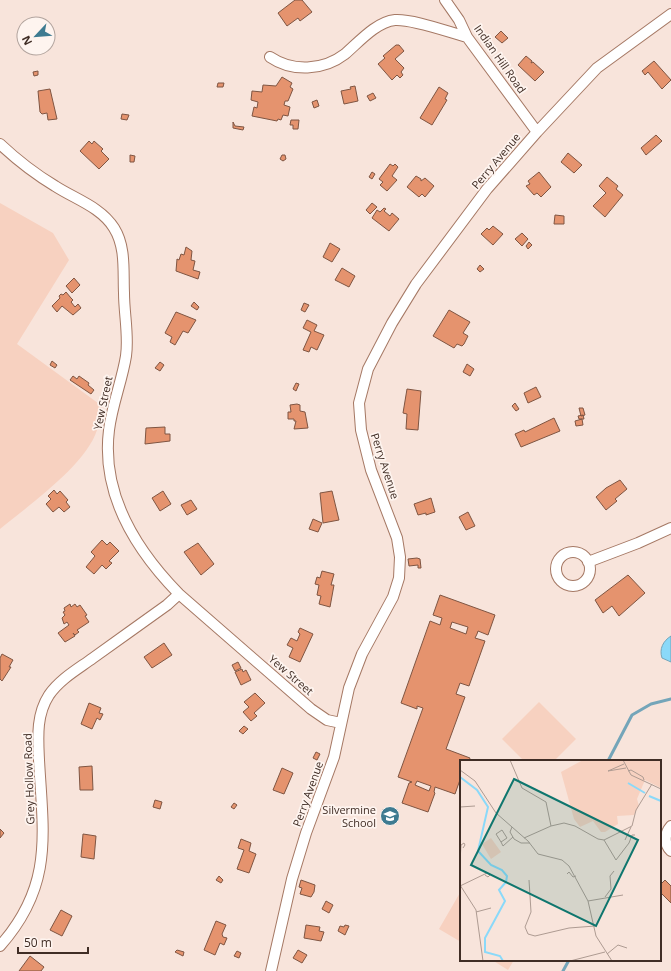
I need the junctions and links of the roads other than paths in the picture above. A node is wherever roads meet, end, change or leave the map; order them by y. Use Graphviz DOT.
graph roads {
  1 [pos="445,0"];
  2 [pos="671,14"];
  3 [pos="467,37"];
  4 [pos="270,57"];
  5 [pos="537,132"];
  6 [pos="0,144"];
  7 [pos="671,528"];
  8 [pos="588,562"];
  9 [pos="179,594"];
  10 [pos="341,723"];
  11 [pos="671,826"];
  12 [pos="671,851"];
  13 [pos="0,946"];
  14 [pos="271,971"];
  1 -- 3 [label="street, Indian Hill Road"];
  2 -- 5 [label="street, Perry Avenue"];
  3 -- 4 [label="street"];
  3 -- 5 [label="street, Indian Hill Road"];
  5 -- 10 [label="street, Perry Avenue"];
  6 -- 9 [label="street, Yew Street"];
  7 -- 8 [label="street"];
  9 -- 10 [label="street, Yew Street"];
  9 -- 13 [label="street, Grey Hollow Road"];
  10 -- 14 [label="street, Perry Avenue"];
  11 -- 12 [label="street"];
}
